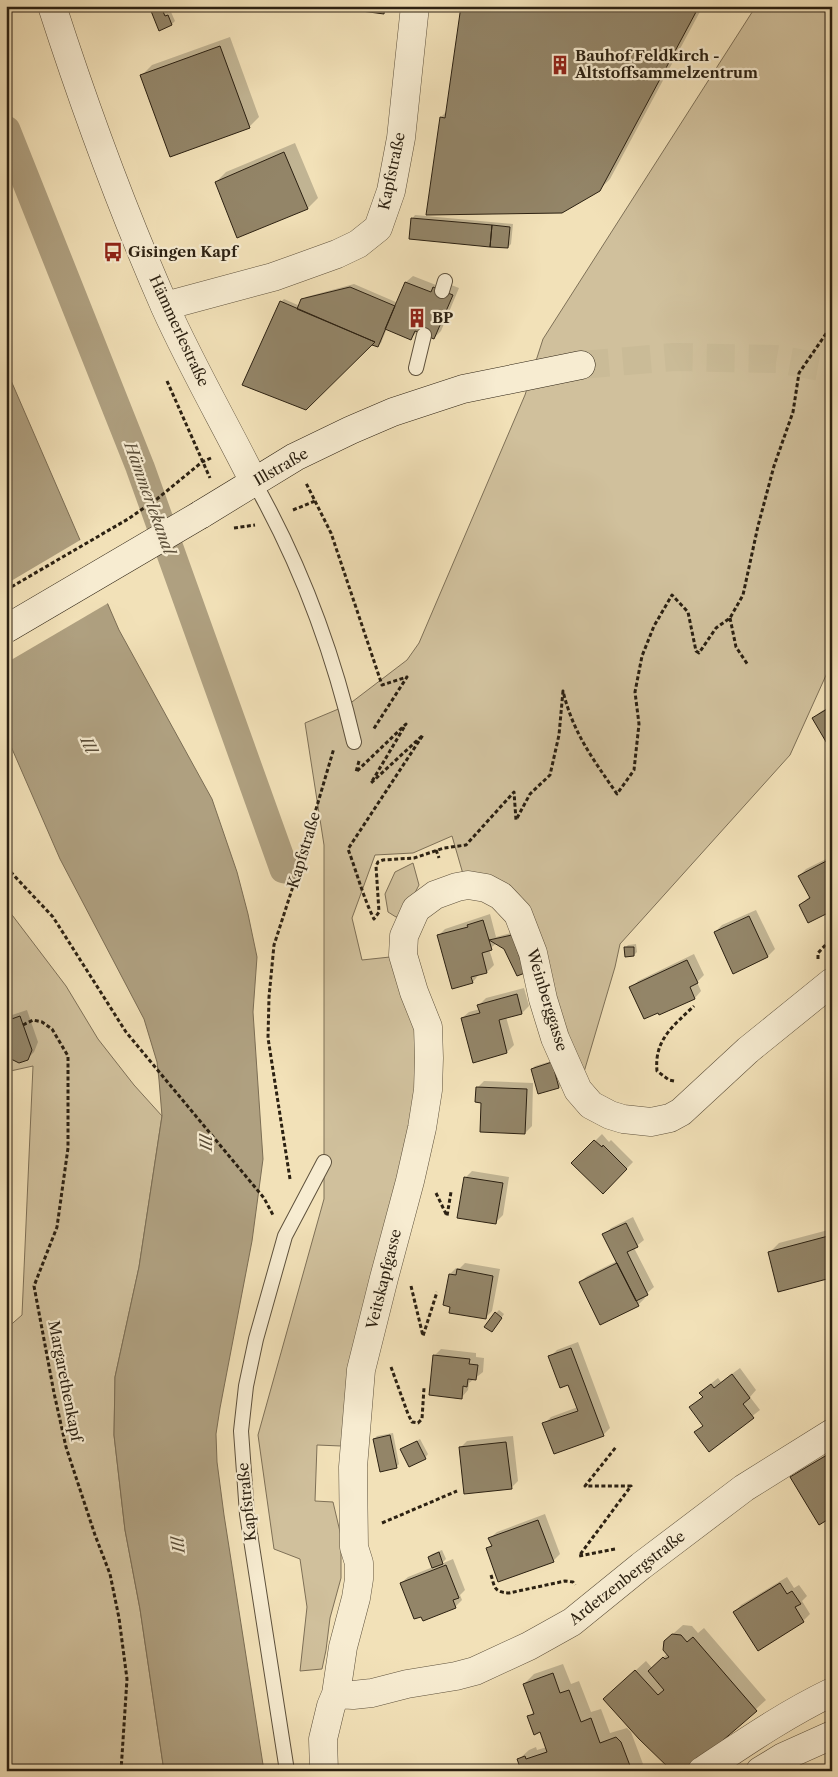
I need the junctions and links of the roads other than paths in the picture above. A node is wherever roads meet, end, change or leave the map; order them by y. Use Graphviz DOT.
graph roads {
  1 [pos="52,6"];
  2 [pos="414,6"];
  3 [pos="165,306"];
  4 [pos="424,335"];
  5 [pos="581,364"];
  6 [pos="416,368"];
  7 [pos="254,482"];
  8 [pos="6,630"];
  9 [pos="358,747"];
  10 [pos="450,890"];
  11 [pos="827,972"];
  12 [pos="324,1162"];
  13 [pos="832,1433"];
  14 [pos="832,1692"];
  15 [pos="336,1694"];
  16 [pos="832,1736"];
  17 [pos="286,1771"];
  18 [pos="324,1771"];
  19 [pos="702,1771"];
  20 [pos="760,1771"];
  1 -- 3 [label="street, Hämmerlestraße"];
  2 -- 3 [label="street, Kapfstraße"];
  3 -- 7 [label="street, Hämmerlestraße"];
  4 -- 6 [label="lane"];
  5 -- 7 [label="street, Illstraße"];
  7 -- 8 [label="street, Illstraße, bridge"];
  7 -- 9 [label="lane"];
  10 -- 11 [label="street, Weinberggasse"];
  10 -- 15 [label="street, Veitskapfgasse"];
  12 -- 17 [label="lane, Kapfstraße"];
  13 -- 15 [label="street, Ardetzenbergstraße"];
  14 -- 19 [label="street"];
  15 -- 18 [label="street"];
  16 -- 20 [label="street"];
}
